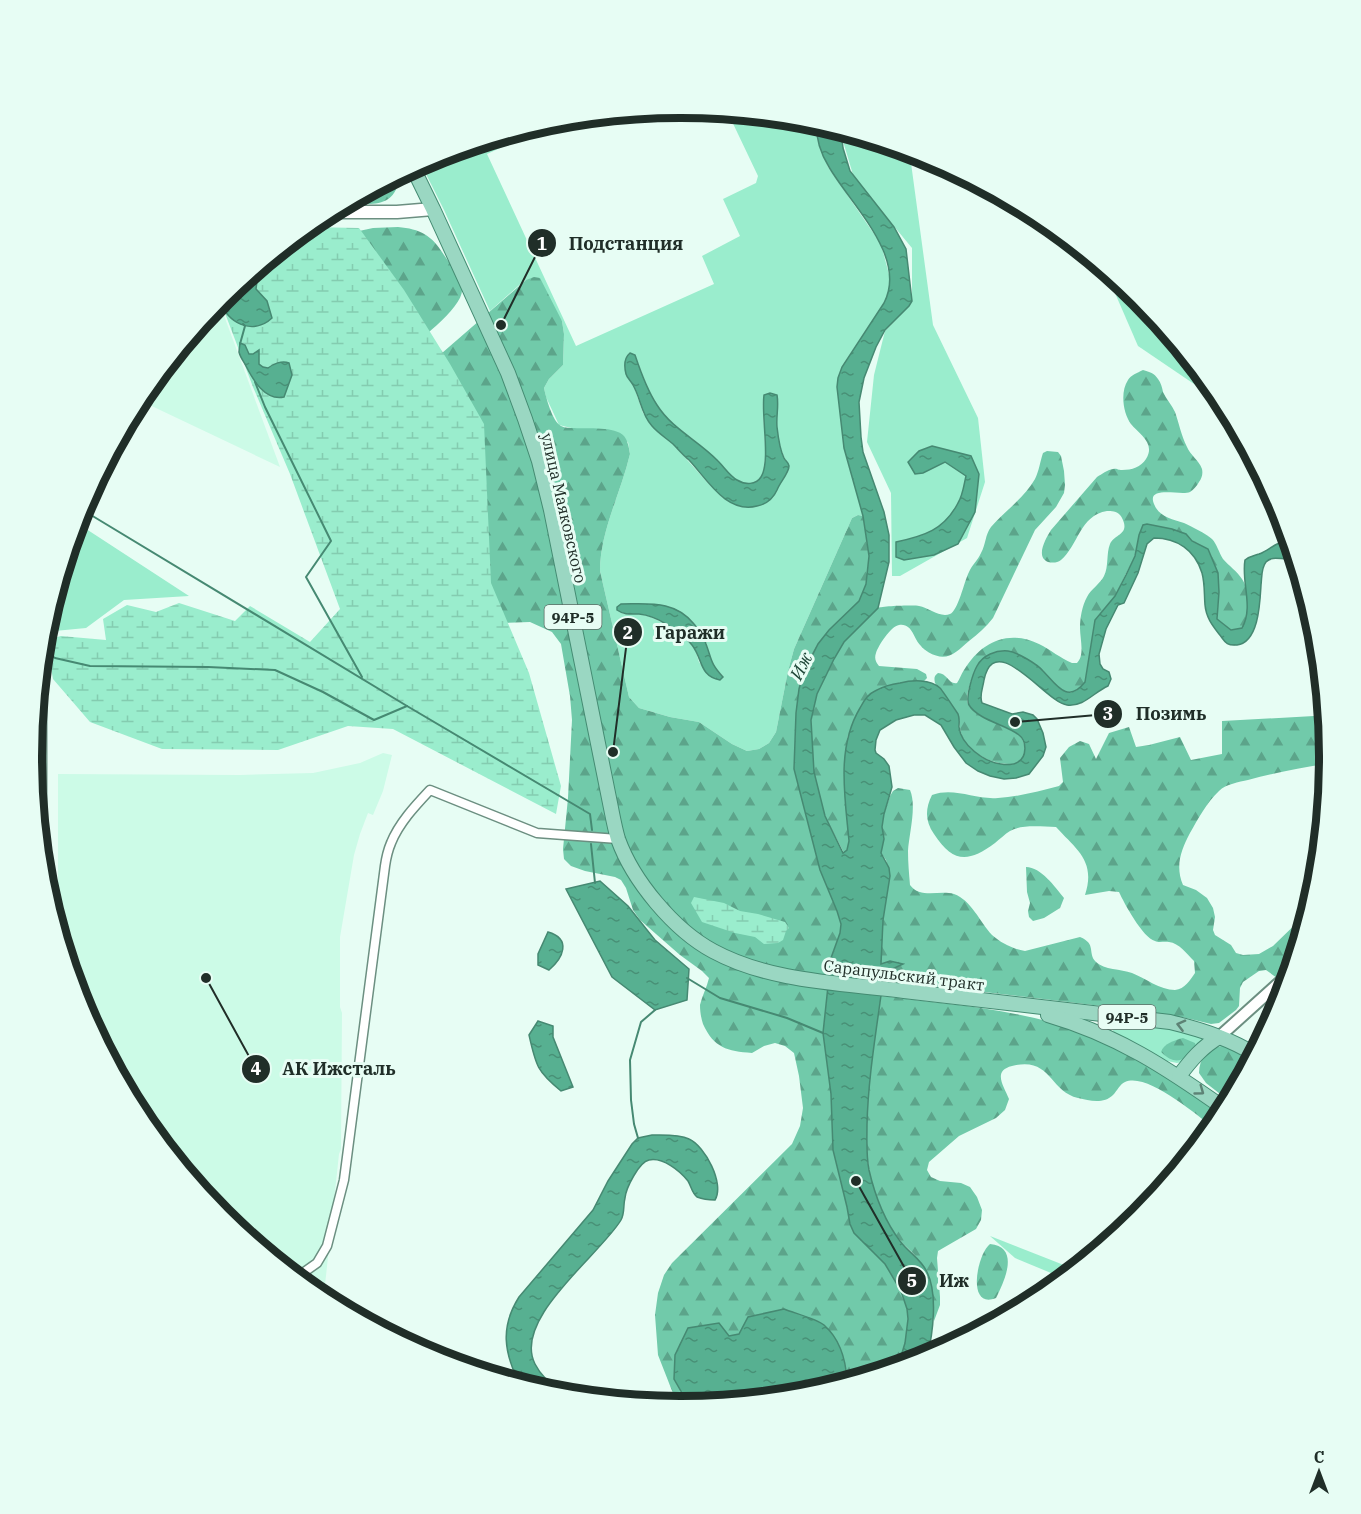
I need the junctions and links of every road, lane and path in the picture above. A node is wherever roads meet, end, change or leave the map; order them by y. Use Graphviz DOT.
graph roads {
  1 [pos="417,176"];
  2 [pos="433,209"];
  3 [pos="348,212"];
  4 [pos="618,839"];
  5 [pos="811,980"];
  6 [pos="1276,986"];
  7 [pos="993,1002"];
  8 [pos="1219,1037"];
  9 [pos="1247,1050"];
  10 [pos="1179,1076"];
  11 [pos="1217,1103"];
  12 [pos="304,1272"];
  1 -- 2 [label="main road, улица Маяковского / 94Р-5"];
  2 -- 3 [label="main road"];
  2 -- 4 [label="main road, улица Маяковского / 94Р-5"];
  4 -- 5 [label="main road, улица Маяковского / 94Р-5"];
  4 -- 12 [label="street"];
  5 -- 7 [label="main road, Сарапульский тракт / 94Р-5"];
  6 -- 8 [label="street"];
  8 -- 7 [label="main road, Сарапульский тракт / 94Р-5, one-way"];
  7 -- 10 [label="main road, Сарапульский тракт / 94Р-5"];
  8 -- 9 [label="main road, Сарапульский тракт / 94Р-5"];
  8 -- 10 [label="main road"];
  10 -- 11 [label="main road, Сарапульский тракт / 94Р-5, one-way"];
}
